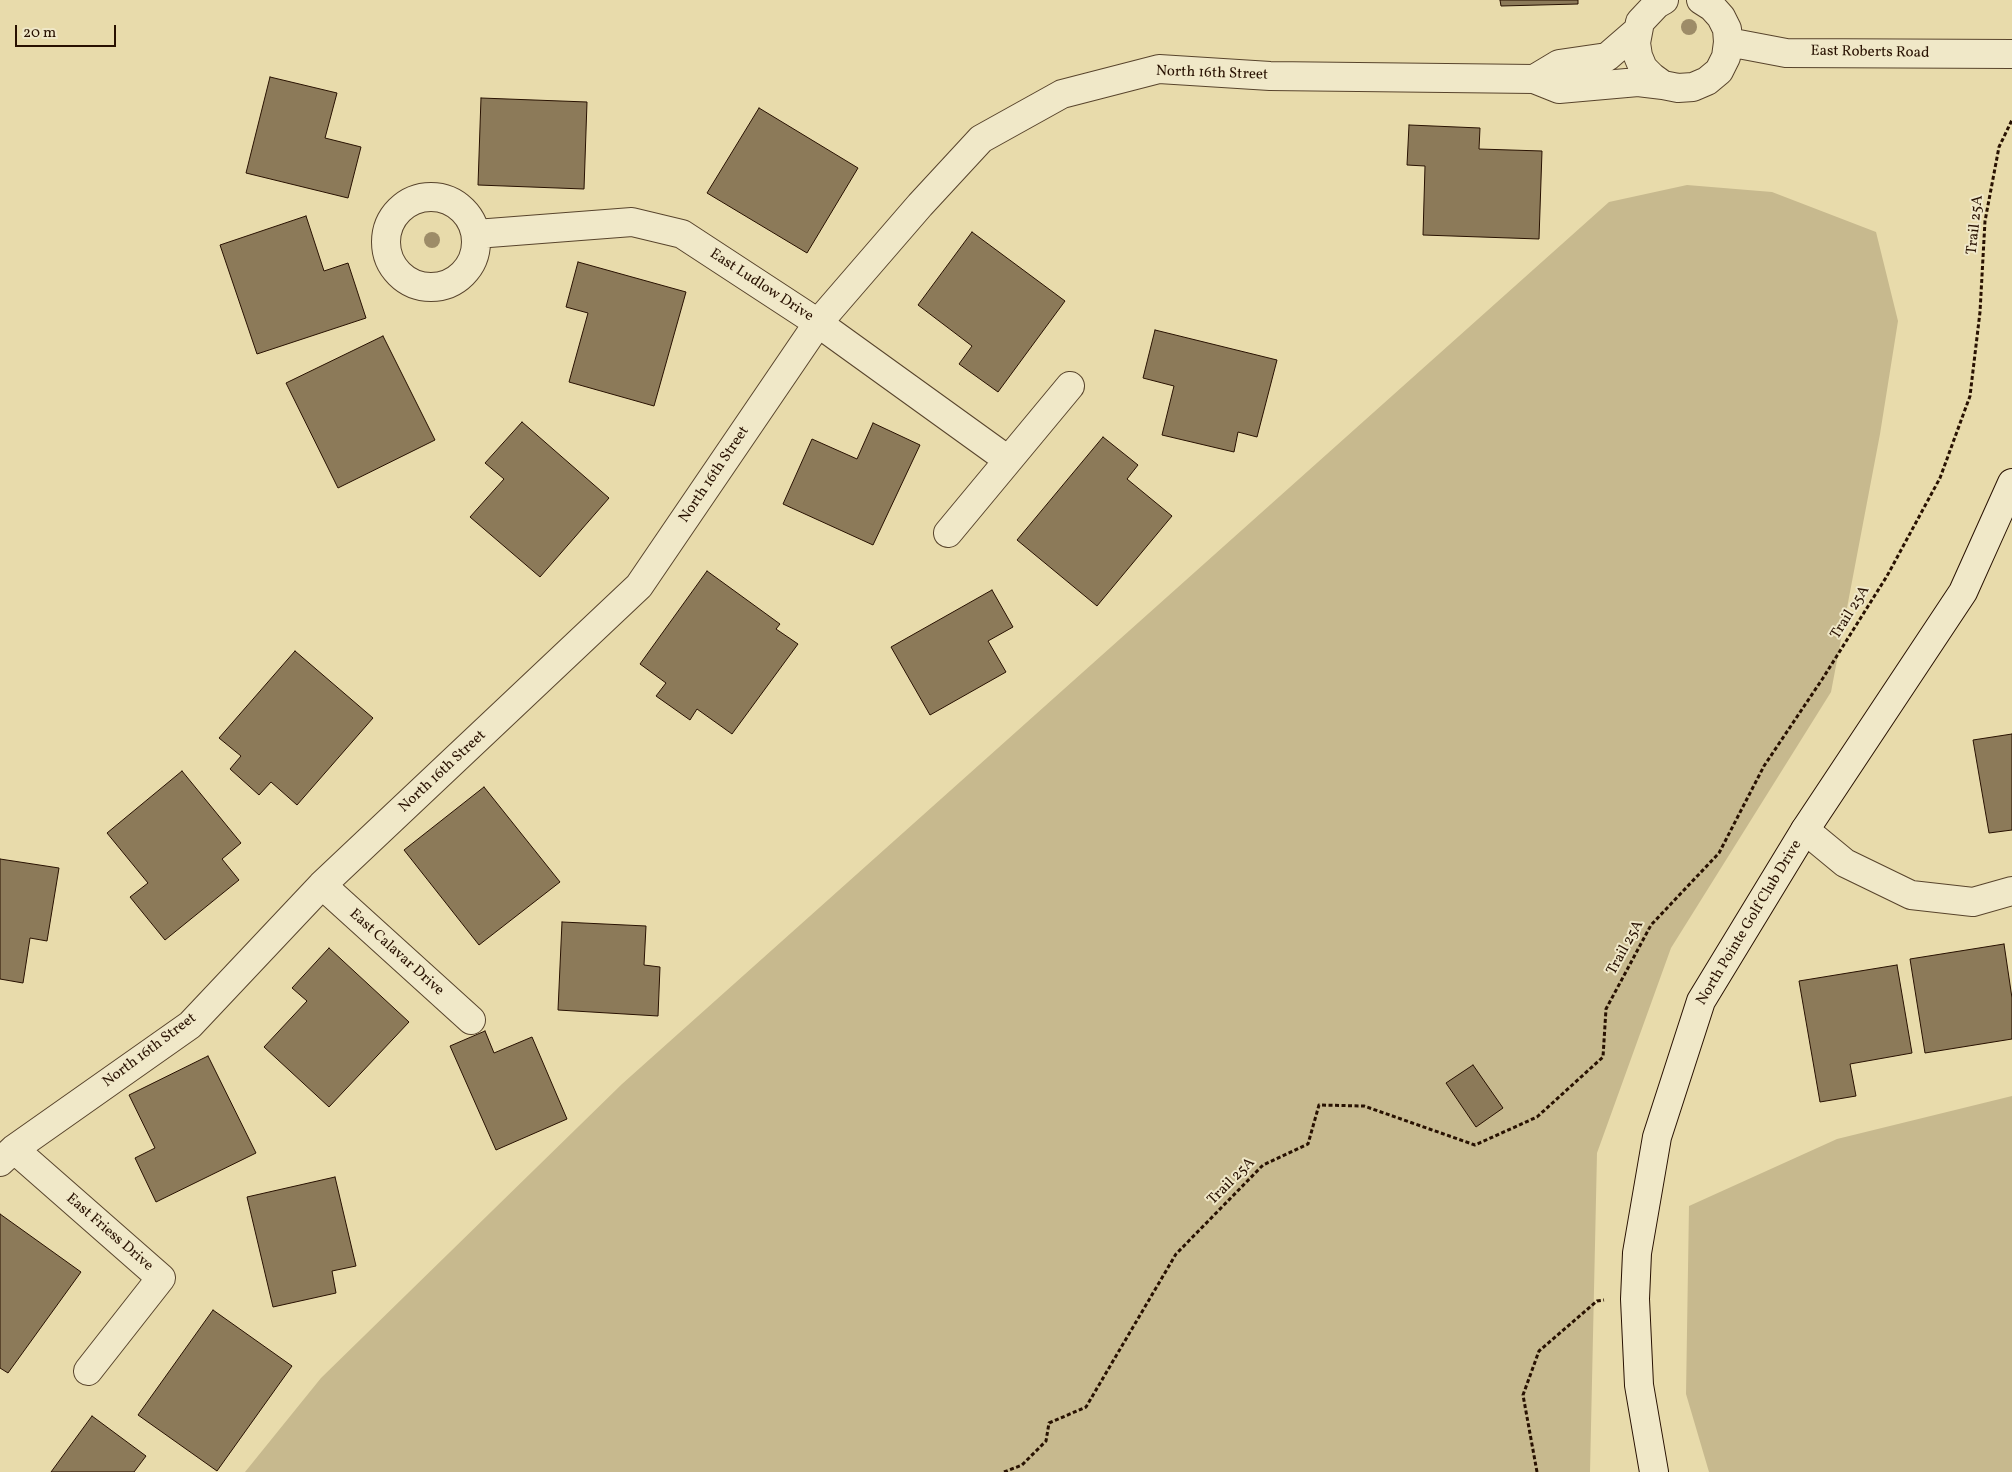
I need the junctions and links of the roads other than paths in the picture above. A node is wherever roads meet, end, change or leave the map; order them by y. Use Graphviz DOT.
graph roads {
  1 [pos="1707,2"];
  2 [pos="1650,11"];
  3 [pos="1728,42"];
  4 [pos="2012,54"];
  5 [pos="1534,79"];
  6 [pos="1663,84"];
  7 [pos="476,234"];
  8 [pos="818,323"];
  9 [pos="1070,386"];
  10 [pos="1008,460"];
  11 [pos="2012,483"];
  12 [pos="948,533"];
  13 [pos="1805,830"];
  14 [pos="322,885"];
  15 [pos="2012,892"];
  16 [pos="471,1020"];
  17 [pos="7,1156"];
  18 [pos="88,1371"];
  19 [pos="1654,1472"];
  1 -- 3 [label="street"];
  2 -- 5 [label="street"];
  2 -- 6 [label="street"];
  3 -- 4 [label="street, East Roberts Road"];
  3 -- 6 [label="street"];
  5 -- 6 [label="street, North 16th Street"];
  5 -- 8 [label="street, North 16th Street"];
  7 -- 8 [label="street, East Ludlow Drive"];
  8 -- 10 [label="street, East Ludlow Drive"];
  8 -- 14 [label="street, North 16th Street"];
  9 -- 10 [label="street"];
  10 -- 12 [label="street"];
  11 -- 13 [label="street, North Pointe Golf Club Drive"];
  13 -- 15 [label="street"];
  13 -- 19 [label="street, North Pointe Golf Club Drive"];
  14 -- 16 [label="street, East Calavar Drive"];
  14 -- 17 [label="street, North 16th Street"];
  17 -- 18 [label="street, East Friess Drive"];
}
